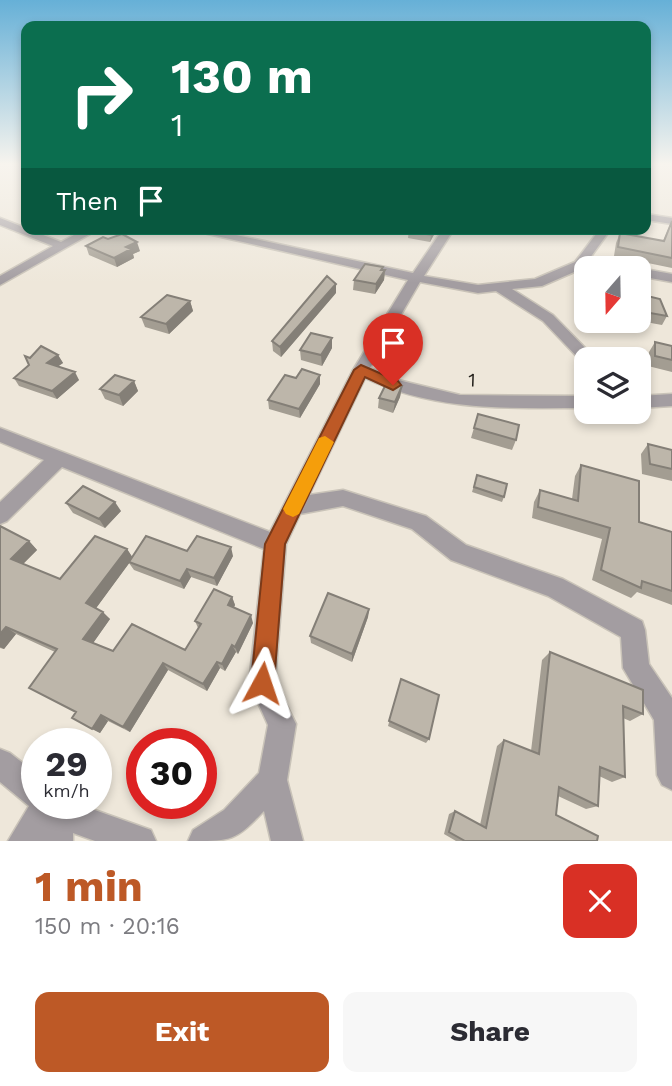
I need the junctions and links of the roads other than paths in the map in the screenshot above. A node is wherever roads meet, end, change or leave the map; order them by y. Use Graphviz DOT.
graph roads {
  1 [pos="651,217"];
  2 [pos="0,220"];
  3 [pos="672,221"];
  4 [pos="21,229"];
  5 [pos="36,235"];
  6 [pos="83,235"];
  7 [pos="219,235"];
  8 [pos="445,235"];
  9 [pos="602,235"];
  10 [pos="62,246"];
  11 [pos="586,256"];
  12 [pos="574,267"];
  13 [pos="651,274"];
  14 [pos="416,278"];
  15 [pos="672,278"];
  16 [pos="0,281"];
  17 [pos="499,287"];
  18 [pos="576,347"];
  19 [pos="361,370"];
  20 [pos="651,394"];
  21 [pos="668,401"];
  22 [pos="574,402"];
  23 [pos="0,435"];
  24 [pos="58,459"];
  25 [pos="294,506"];
  26 [pos="0,515"];
  27 [pos="275,544"];
  28 [pos="670,716"];
  29 [pos="0,763"];
  30 [pos="672,775"];
  31 [pos="272,779"];
  32 [pos="21,783"];
  33 [pos="43,819"];
  34 [pos="74,819"];
  35 [pos="24,841"];
  36 [pos="140,841"];
  37 [pos="204,841"];
  38 [pos="287,841"];
  1 -- 3 [label="street"];
  2 -- 4 [label="street"];
  5 -- 10 [label="street"];
  6 -- 10 [label="street"];
  7 -- 14 [label="street"];
  8 -- 14 [label="street"];
  9 -- 11 [label="street"];
  10 -- 16 [label="street"];
  12 -- 17 [label="street"];
  13 -- 15 [label="street"];
  14 -- 17 [label="street"];
  14 -- 19 [label="street"];
  17 -- 18 [label="street"];
  19 -- 22 [label="street, 1"];
  19 -- 25 [label="street"];
  20 -- 21 [label="street"];
  23 -- 24 [label="street"];
  24 -- 26 [label="street"];
  24 -- 27 [label="street"];
  25 -- 27 [label="street"];
  25 -- 28 [label="street"];
  27 -- 31 [label="street"];
  28 -- 30 [label="street"];
  29 -- 32 [label="street"];
  31 -- 37 [label="street"];
  31 -- 38 [label="street"];
  33 -- 35 [label="street"];
  34 -- 36 [label="street"];
}
